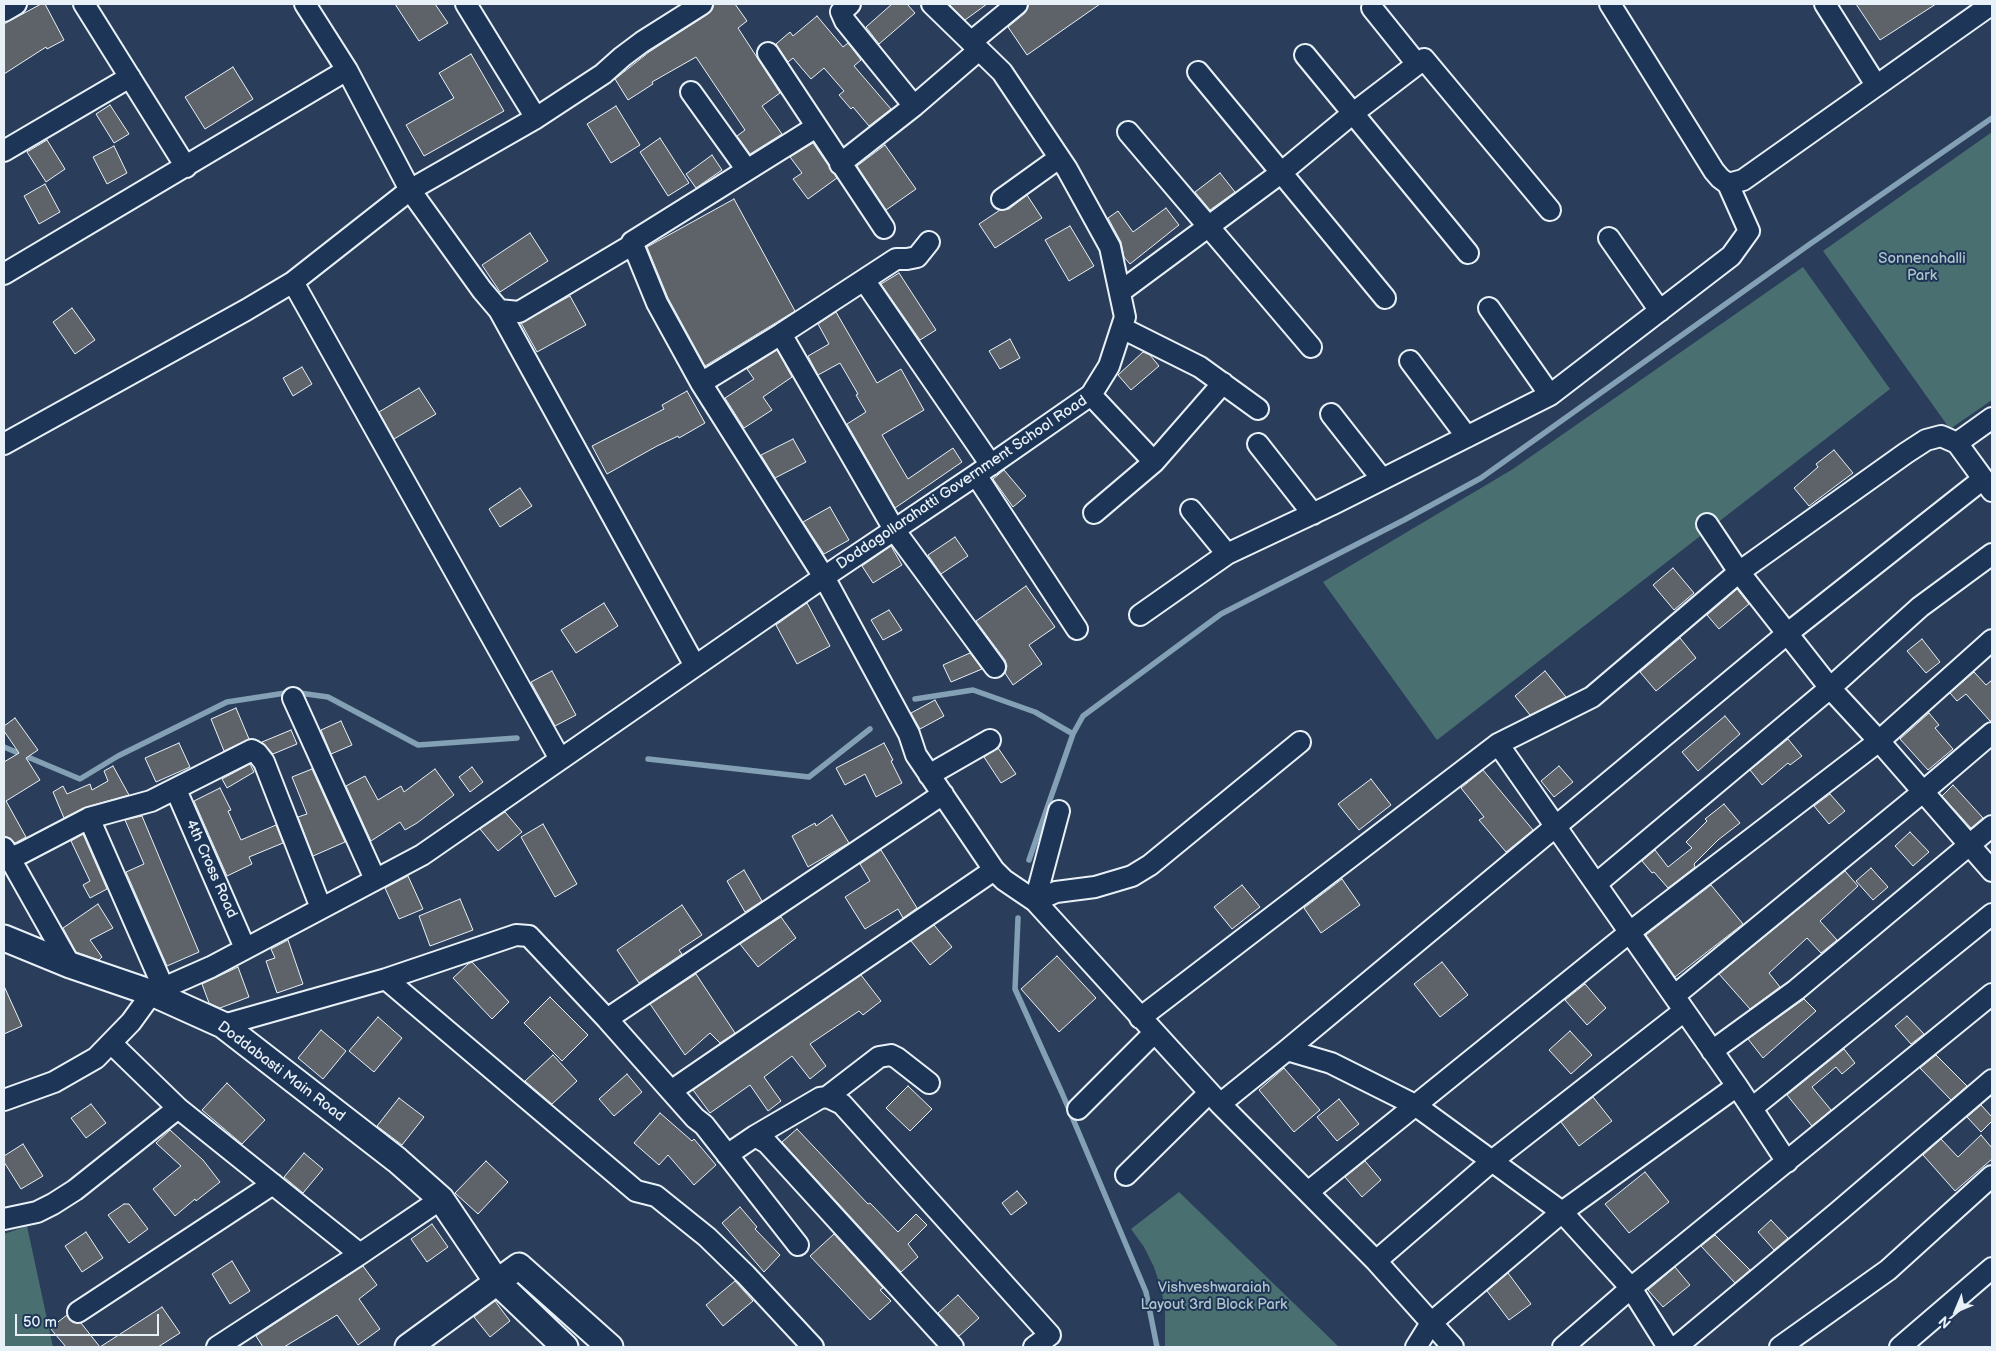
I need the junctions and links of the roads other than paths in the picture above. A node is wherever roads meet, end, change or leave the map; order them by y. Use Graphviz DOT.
graph roads {
  1 [pos="16,4"];
  2 [pos="84,4"];
  3 [pos="305,4"];
  4 [pos="466,4"];
  5 [pos="702,4"];
  6 [pos="831,4"];
  7 [pos="932,4"];
  8 [pos="1017,4"];
  9 [pos="1610,4"];
  10 [pos="1824,4"];
  11 [pos="1992,4"];
  12 [pos="1372,8"];
  13 [pos="4,11"];
  14 [pos="848,12"];
  15 [pos="975,46"];
  16 [pos="768,53"];
  17 [pos="1305,55"];
  18 [pos="1417,64"];
  19 [pos="346,70"];
  20 [pos="1198,72"];
  21 [pos="130,77"];
  22 [pos="1876,85"];
  23 [pos="691,92"];
  24 [pos="914,106"];
  25 [pos="1352,114"];
  26 [pos="536,118"];
  27 [pos="816,127"];
  28 [pos="1128,132"];
  29 [pos="4,151"];
  30 [pos="1059,158"];
  31 [pos="840,164"];
  32 [pos="186,167"];
  33 [pos="747,170"];
  34 [pos="1282,172"];
  35 [pos="1728,184"];
  36 [pos="410,190"];
  37 [pos="1002,199"];
  38 [pos="1550,210"];
  39 [pos="1209,226"];
  40 [pos="884,228"];
  41 [pos="1609,238"];
  42 [pos="632,242"];
  43 [pos="929,242"];
  44 [pos="1468,253"];
  45 [pos="4,274"];
  46 [pos="864,280"];
  47 [pos="293,282"];
  48 [pos="1120,292"];
  49 [pos="1385,298"];
  50 [pos="1489,308"];
  51 [pos="499,310"];
  52 [pos="1660,311"];
  53 [pos="1122,328"];
  54 [pos="781,334"];
  55 [pos="1311,347"];
  56 [pos="1410,362"];
  57 [pos="701,383"];
  58 [pos="1222,383"];
  59 [pos="1091,394"];
  60 [pos="1550,395"];
  61 [pos="1258,409"];
  62 [pos="1331,414"];
  63 [pos="1992,418"];
  64 [pos="1467,437"];
  65 [pos="1957,443"];
  66 [pos="4,444"];
  67 [pos="1258,444"];
  68 [pos="1154,462"];
  69 [pos="984,470"];
  70 [pos="1382,480"];
  71 [pos="1987,485"];
  72 [pos="1191,510"];
  73 [pos="1094,513"];
  74 [pos="1312,514"];
  75 [pos="1706,524"];
  76 [pos="895,531"];
  77 [pos="1227,554"];
  78 [pos="1992,554"];
  79 [pos="1739,572"];
  80 [pos="824,578"];
  81 [pos="1140,615"];
  82 [pos="1077,630"];
  83 [pos="1788,633"];
  84 [pos="1992,640"];
  85 [pos="695,666"];
  86 [pos="994,667"];
  87 [pos="1830,688"];
  88 [pos="293,698"];
  89 [pos="1992,733"];
  90 [pos="990,740"];
  91 [pos="1879,741"];
  92 [pos="1300,742"];
  93 [pos="1498,744"];
  94 [pos="560,759"];
  95 [pos="930,775"];
  96 [pos="176,790"];
  97 [pos="1924,792"];
  98 [pos="943,794"];
  99 [pos="1059,811"];
  100 [pos="89,818"];
  101 [pos="1992,826"];
  102 [pos="1556,827"];
  103 [pos="1970,844"];
  104 [pos="6,855"];
  105 [pos="994,870"];
  106 [pos="1992,871"];
  107 [pos="375,879"];
  108 [pos="1596,884"];
  109 [pos="1035,901"];
  110 [pos="321,908"];
  111 [pos="1992,914"];
  112 [pos="1630,932"];
  113 [pos="4,938"];
  114 [pos="245,948"];
  115 [pos="70,965"];
  116 [pos="386,979"];
  117 [pos="158,991"];
  118 [pos="1992,994"];
  119 [pos="1679,1004"];
  120 [pos="1140,1018"];
  121 [pos="608,1019"];
  122 [pos="223,1025"];
  123 [pos="1154,1033"];
  124 [pos="110,1043"];
  125 [pos="1287,1050"];
  126 [pos="1712,1051"];
  127 [pos="1992,1080"];
  128 [pos="928,1083"];
  129 [pos="1737,1086"];
  130 [pos="670,1091"];
  131 [pos="827,1097"];
  132 [pos="1214,1099"];
  133 [pos="4,1100"];
  134 [pos="1415,1105"];
  135 [pos="178,1108"];
  136 [pos="1752,1108"];
  137 [pos="1078,1109"];
  138 [pos="755,1136"];
  139 [pos="727,1155"];
  140 [pos="1492,1161"];
  141 [pos="1787,1162"];
  142 [pos="1126,1175"];
  143 [pos="1992,1176"];
  144 [pos="273,1184"];
  145 [pos="1308,1192"];
  146 [pos="441,1198"];
  147 [pos="1562,1212"];
  148 [pos="4,1219"];
  149 [pos="466,1237"];
  150 [pos="798,1245"];
  151 [pos="360,1254"];
  152 [pos="1376,1261"];
  153 [pos="519,1266"];
  154 [pos="1992,1268"];
  155 [pos="497,1282"];
  156 [pos="1631,1288"];
  157 [pos="78,1312"];
  158 [pos="1431,1323"];
  159 [pos="217,1347"];
  160 [pos="408,1347"];
  161 [pos="565,1347"];
  162 [pos="610,1347"];
  163 [pos="812,1347"];
  164 [pos="953,1347"];
  165 [pos="1034,1347"];
  166 [pos="1416,1347"];
  167 [pos="1452,1347"];
  168 [pos="1563,1347"];
  169 [pos="1668,1347"];
  170 [pos="1676,1347"];
  171 [pos="1780,1347"];
  172 [pos="1900,1347"];
  1 -- 13 [label="street"];
  2 -- 21 [label="street"];
  3 -- 19 [label="street"];
  4 -- 26 [label="street"];
  5 -- 26 [label="street"];
  6 -- 14 [label="street"];
  7 -- 15 [label="street, Doddagollarahatti Government School Road"];
  8 -- 15 [label="street"];
  9 -- 35 [label="street"];
  10 -- 22 [label="street"];
  11 -- 22 [label="street"];
  12 -- 18 [label="street"];
  14 -- 24 [label="street"];
  15 -- 24 [label="street"];
  15 -- 30 [label="street, Doddagollarahatti Government School Road"];
  16 -- 27 [label="street"];
  17 -- 25 [label="street"];
  18 -- 25 [label="street"];
  18 -- 38 [label="street"];
  19 -- 32 [label="street"];
  19 -- 36 [label="street"];
  20 -- 34 [label="street"];
  21 -- 29 [label="street"];
  21 -- 32 [label="street"];
  22 -- 35 [label="street"];
  23 -- 33 [label="street"];
  24 -- 31 [label="street"];
  25 -- 34 [label="street"];
  25 -- 44 [label="street"];
  26 -- 36 [label="street"];
  27 -- 31 [label="street"];
  27 -- 33 [label="street"];
  28 -- 39 [label="street"];
  30 -- 37 [label="street"];
  30 -- 48 [label="street, Doddagollarahatti Government School Road"];
  31 -- 40 [label="street"];
  32 -- 45 [label="street"];
  33 -- 42 [label="street"];
  34 -- 39 [label="street"];
  34 -- 49 [label="street"];
  35 -- 52 [label="street"];
  36 -- 47 [label="street"];
  36 -- 51 [label="street"];
  39 -- 48 [label="street"];
  39 -- 55 [label="street"];
  41 -- 52 [label="street"];
  42 -- 51 [label="street"];
  42 -- 57 [label="street"];
  43 -- 46 [label="street"];
  46 -- 54 [label="street"];
  46 -- 69 [label="street"];
  47 -- 66 [label="street"];
  47 -- 94 [label="street"];
  48 -- 53 [label="street, Doddagollarahatti Government School Road"];
  50 -- 60 [label="street"];
  51 -- 85 [label="street"];
  52 -- 60 [label="street"];
  53 -- 58 [label="street"];
  53 -- 59 [label="street, Doddagollarahatti Government School Road"];
  54 -- 57 [label="street"];
  54 -- 76 [label="street"];
  56 -- 64 [label="street"];
  57 -- 80 [label="street"];
  58 -- 61 [label="street"];
  58 -- 68 [label="street"];
  59 -- 68 [label="street"];
  59 -- 69 [label="street, Doddagollarahatti Government School Road"];
  60 -- 64 [label="street"];
  62 -- 70 [label="street"];
  63 -- 65 [label="street"];
  64 -- 70 [label="street"];
  65 -- 71 [label="street"];
  65 -- 79 [label="street"];
  67 -- 74 [label="street"];
  68 -- 73 [label="street"];
  69 -- 76 [label="street, Doddagollarahatti Government School Road"];
  69 -- 82 [label="street"];
  70 -- 74 [label="street"];
  71 -- 83 [label="street"];
  72 -- 77 [label="street"];
  74 -- 77 [label="street"];
  75 -- 79 [label="street"];
  76 -- 80 [label="street, Doddagollarahatti Government School Road"];
  76 -- 86 [label="street"];
  77 -- 81 [label="street"];
  78 -- 87 [label="street"];
  79 -- 83 [label="street"];
  79 -- 93 [label="street"];
  80 -- 85 [label="street, Doddagollarahatti Government School Road"];
  80 -- 95 [label="street"];
  83 -- 87 [label="street"];
  83 -- 102 [label="street"];
  84 -- 91 [label="street"];
  85 -- 94 [label="street, Doddagollarahatti Government School Road"];
  87 -- 91 [label="street"];
  87 -- 108 [label="street"];
  88 -- 107 [label="street"];
  89 -- 97 [label="street"];
  90 -- 95 [label="street"];
  91 -- 97 [label="street"];
  91 -- 112 [label="street"];
  92 -- 109 [label="street"];
  93 -- 102 [label="street"];
  93 -- 120 [label="street"];
  94 -- 107 [label="street, Doddagollarahatti Government School Road"];
  95 -- 98 [label="street"];
  96 -- 100 [label="street"];
  96 -- 110 [label="street"];
  96 -- 114 [label="street, 4th Cross Road"];
  97 -- 103 [label="street"];
  97 -- 119 [label="street"];
  98 -- 105 [label="street"];
  98 -- 121 [label="street"];
  99 -- 109 [label="street"];
  100 -- 104 [label="street"];
  100 -- 117 [label="street"];
  101 -- 103 [label="street"];
  102 -- 108 [label="street"];
  102 -- 125 [label="street"];
  103 -- 106 [label="street"];
  103 -- 126 [label="street"];
  104 -- 115 [label="street"];
  105 -- 109 [label="street"];
  105 -- 130 [label="street"];
  107 -- 110 [label="street, Doddagollarahatti Government School Road"];
  108 -- 112 [label="street"];
  109 -- 120 [label="street"];
  110 -- 114 [label="street, Doddagollarahatti Government School Road"];
  111 -- 136 [label="street"];
  112 -- 119 [label="street"];
  112 -- 134 [label="street"];
  113 -- 115 [label="street, Doddabasti Main Road"];
  114 -- 117 [label="street, Doddagollarahatti Government School Road"];
  115 -- 117 [label="street, Doddabasti Main Road"];
  116 -- 121 [label="street"];
  116 -- 122 [label="street"];
  116 -- 163 [label="street"];
  117 -- 122 [label="street, Doddabasti Main Road"];
  117 -- 124 [label="street"];
  118 -- 141 [label="street"];
  119 -- 126 [label="street"];
  119 -- 140 [label="street"];
  120 -- 123 [label="street"];
  121 -- 130 [label="street"];
  122 -- 146 [label="street, Doddabasti Main Road"];
  123 -- 132 [label="street"];
  123 -- 137 [label="street"];
  124 -- 133 [label="street"];
  124 -- 135 [label="street"];
  125 -- 132 [label="street"];
  125 -- 134 [label="street"];
  126 -- 129 [label="street"];
  127 -- 170 [label="street"];
  128 -- 131 [label="street"];
  129 -- 136 [label="street"];
  129 -- 147 [label="street"];
  130 -- 139 [label="street"];
  131 -- 138 [label="street"];
  131 -- 165 [label="street"];
  132 -- 142 [label="street"];
  132 -- 145 [label="street"];
  134 -- 140 [label="street"];
  134 -- 145 [label="street"];
  135 -- 144 [label="street"];
  135 -- 148 [label="street"];
  136 -- 141 [label="street"];
  138 -- 139 [label="street"];
  138 -- 164 [label="street"];
  139 -- 150 [label="street"];
  140 -- 147 [label="street"];
  140 -- 152 [label="street"];
  141 -- 156 [label="street"];
  143 -- 171 [label="street"];
  144 -- 151 [label="street"];
  144 -- 157 [label="street"];
  145 -- 152 [label="street"];
  146 -- 149 [label="street, Doddabasti Main Road"];
  146 -- 151 [label="street"];
  147 -- 156 [label="street"];
  147 -- 158 [label="street"];
  149 -- 153 [label="street"];
  149 -- 155 [label="street, Doddabasti Main Road"];
  151 -- 159 [label="street"];
  152 -- 158 [label="street"];
  153 -- 155 [label="street"];
  153 -- 162 [label="street"];
  154 -- 172 [label="street"];
  155 -- 160 [label="street"];
  155 -- 161 [label="street, Doddabasti Main Road"];
  156 -- 168 [label="street"];
  156 -- 169 [label="street"];
  158 -- 166 [label="street"];
  158 -- 167 [label="street"];
}
